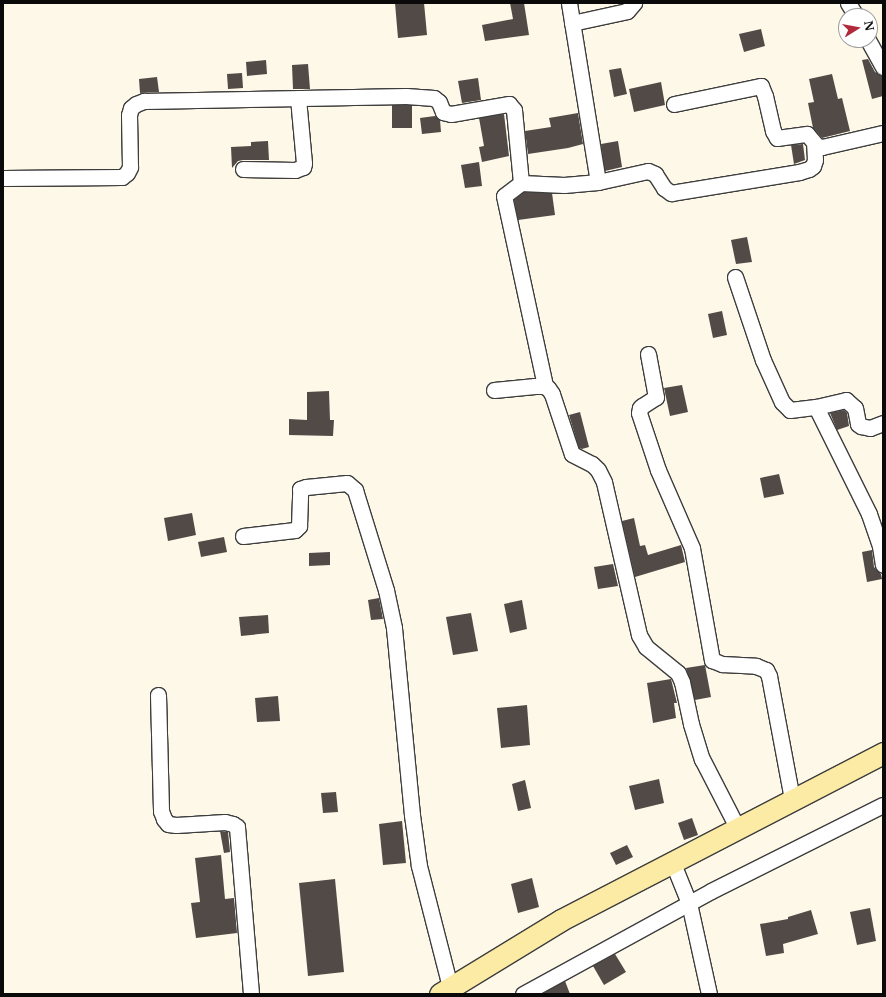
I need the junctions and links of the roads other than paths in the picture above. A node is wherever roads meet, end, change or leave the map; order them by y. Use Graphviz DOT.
graph roads {
  1 [pos="569,3"];
  2 [pos="634,3"];
  3 [pos="572,23"];
  4 [pos="872,48"];
  5 [pos="883,68"];
  6 [pos="298,98"];
  7 [pos="674,104"];
  8 [pos="883,133"];
  9 [pos="814,143"];
  10 [pos="243,169"];
  11 [pos="3,178"];
  12 [pos="598,182"];
  13 [pos="521,183"];
  14 [pos="735,277"];
  15 [pos="648,354"];
  16 [pos="543,386"];
  17 [pos="494,390"];
  18 [pos="816,407"];
  19 [pos="883,423"];
  20 [pos="243,536"];
  21 [pos="883,565"];
  22 [pos="158,696"];
  23 [pos="883,753"];
  24 [pos="792,799"];
  25 [pos="883,805"];
  26 [pos="738,829"];
  27 [pos="675,867"];
  28 [pos="687,897"];
  29 [pos="445,990"];
  30 [pos="252,994"];
  31 [pos="523,994"];
  32 [pos="709,994"];
  1 -- 3 [label="street"];
  2 -- 3 [label="street"];
  3 -- 12 [label="street"];
  4 -- 5 [label="street"];
  6 -- 10 [label="street"];
  6 -- 11 [label="street"];
  6 -- 13 [label="street"];
  7 -- 9 [label="street"];
  8 -- 9 [label="street"];
  9 -- 12 [label="street"];
  12 -- 13 [label="street"];
  13 -- 16 [label="street"];
  14 -- 18 [label="street"];
  15 -- 24 [label="street"];
  16 -- 17 [label="street"];
  16 -- 26 [label="street"];
  18 -- 19 [label="street"];
  18 -- 21 [label="street"];
  20 -- 29 [label="street"];
  22 -- 30 [label="street"];
  23 -- 24 [label="main road"];
  24 -- 26 [label="main road"];
  25 -- 28 [label="street"];
  26 -- 27 [label="main road"];
  27 -- 28 [label="street"];
  27 -- 29 [label="main road"];
  28 -- 31 [label="street"];
  28 -- 32 [label="street"];
}
